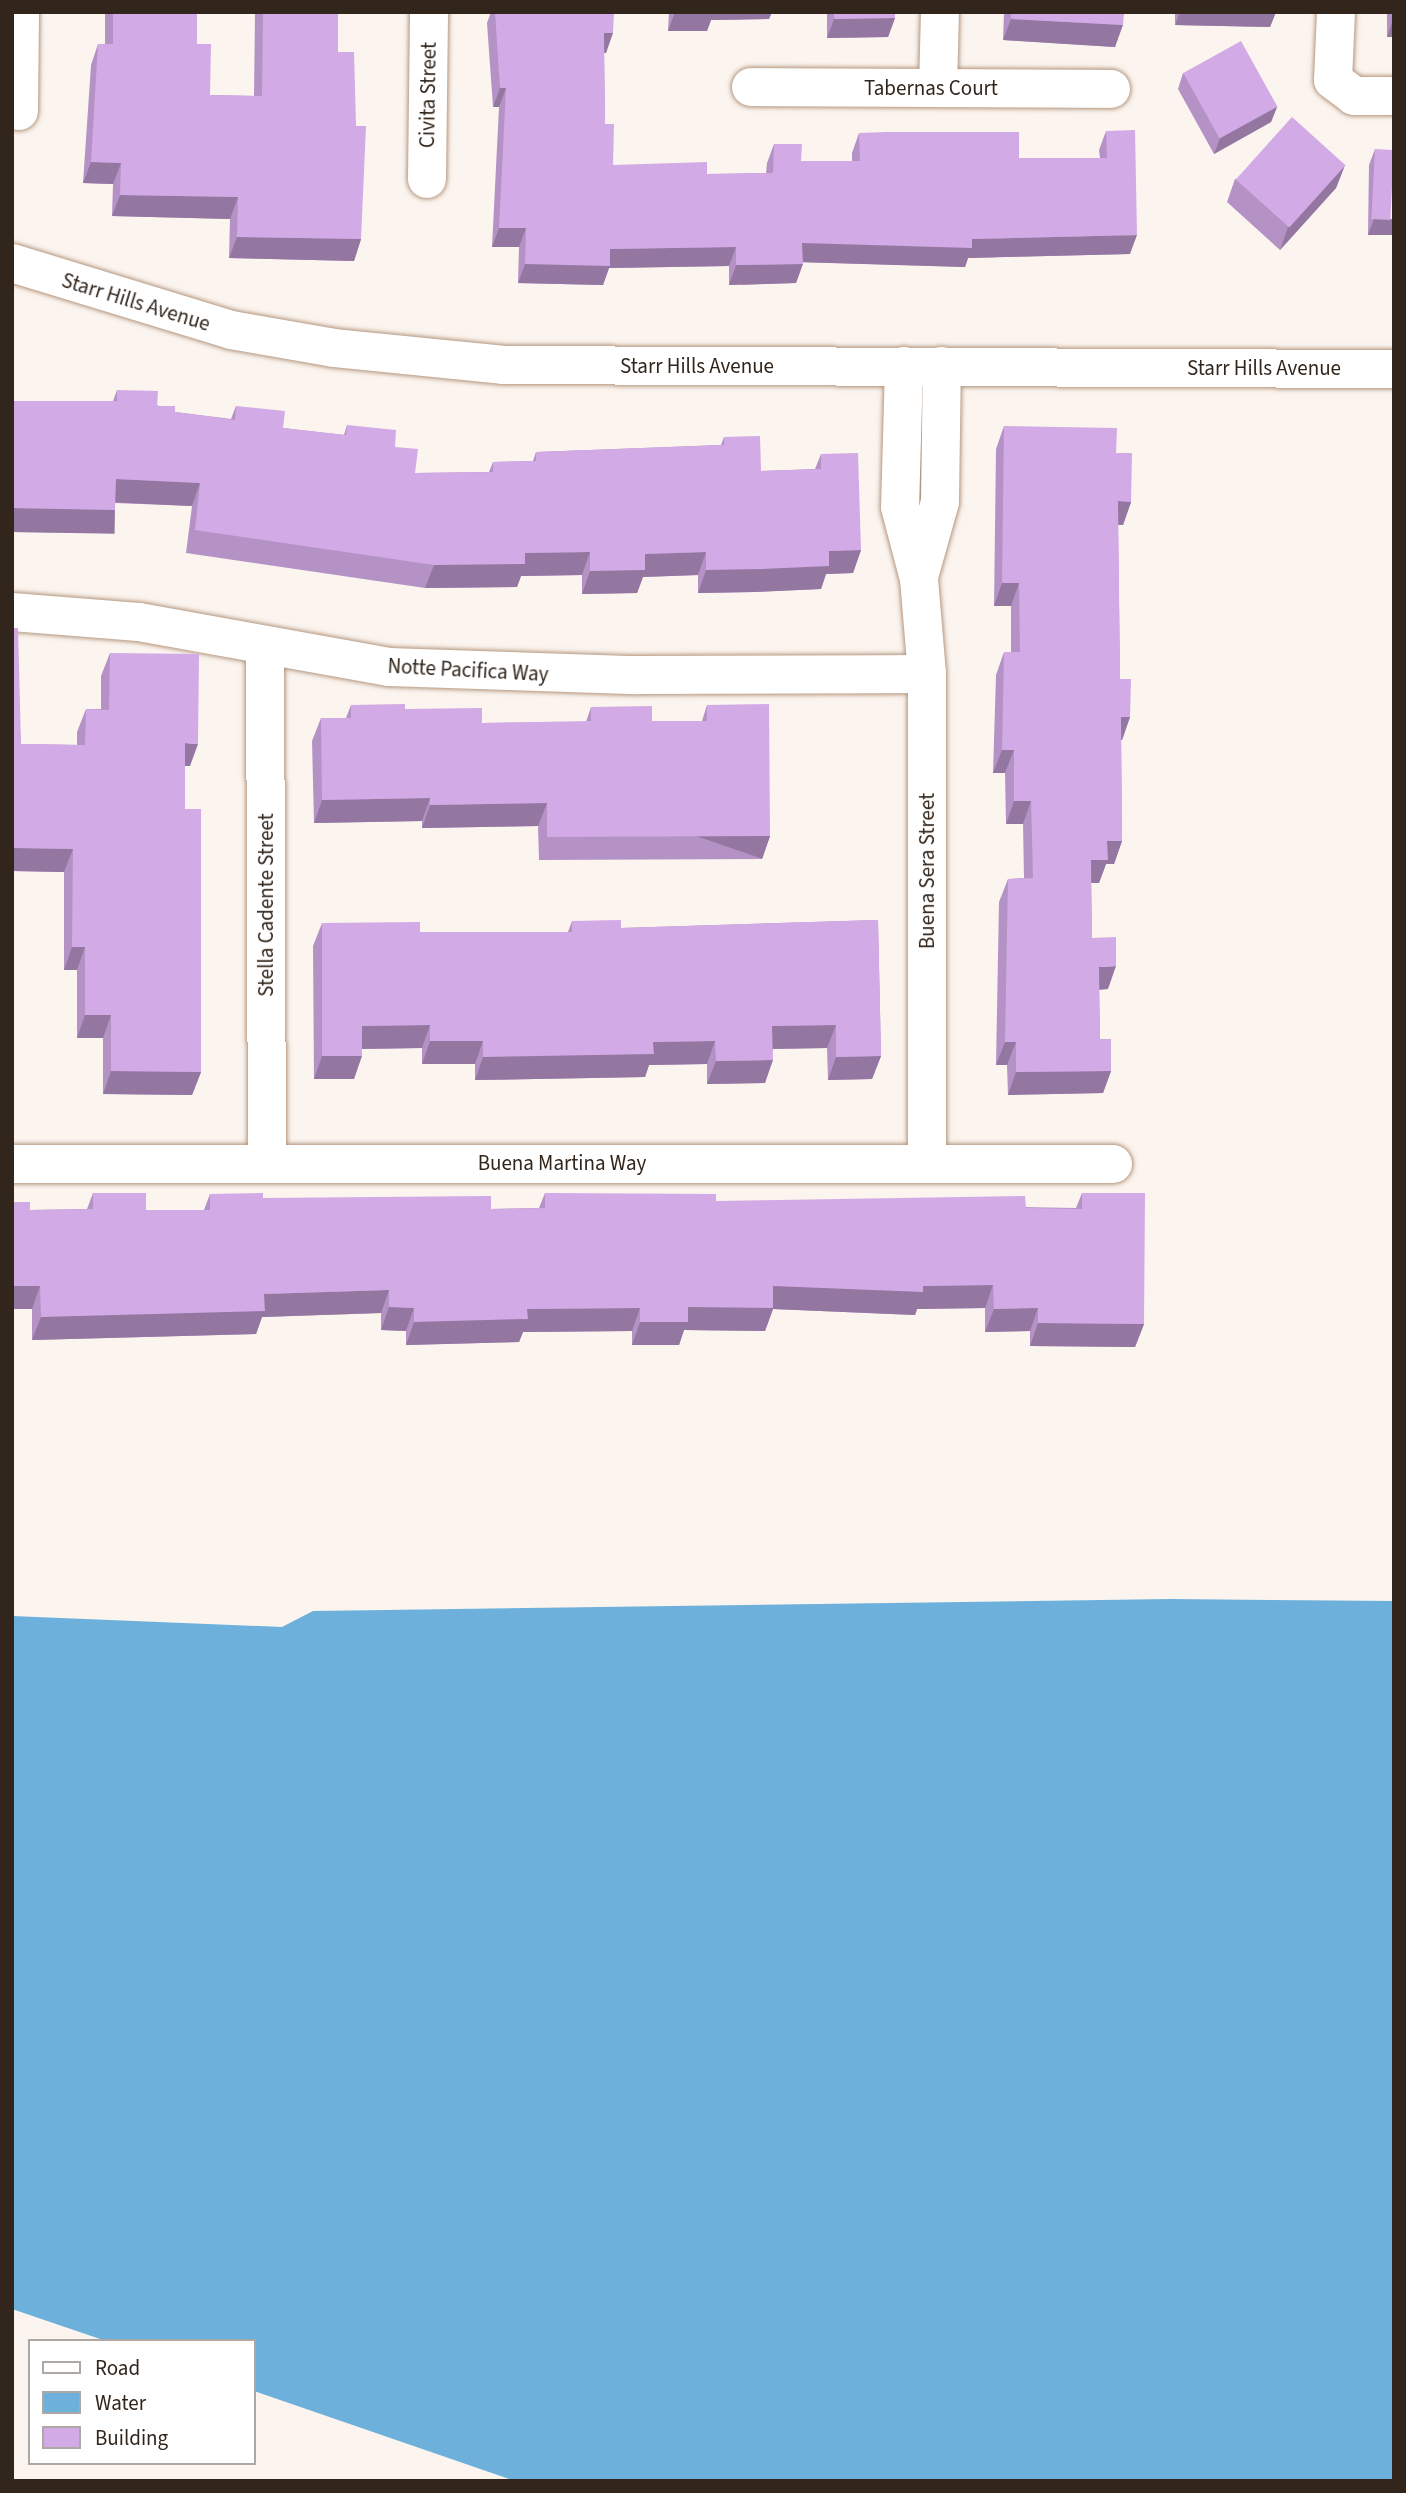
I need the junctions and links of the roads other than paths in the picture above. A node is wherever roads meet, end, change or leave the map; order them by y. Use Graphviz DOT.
graph roads {
  1 [pos="20,12"];
  2 [pos="429,12"];
  3 [pos="940,12"];
  4 [pos="1336,12"];
  5 [pos="751,86"];
  6 [pos="938,88"];
  7 [pos="1111,89"];
  8 [pos="1394,96"];
  9 [pos="19,111"];
  10 [pos="427,179"];
  11 [pos="12,263"];
  12 [pos="904,366"];
  13 [pos="942,366"];
  14 [pos="1394,369"];
  15 [pos="919,579"];
  16 [pos="12,612"];
  17 [pos="265,647"];
  18 [pos="928,674"];
  19 [pos="267,1163"];
  20 [pos="926,1163"];
  21 [pos="12,1164"];
  22 [pos="1113,1164"];
  1 -- 9 [label="street"];
  2 -- 10 [label="street, Civita Street"];
  3 -- 6 [label="street"];
  4 -- 8 [label="street"];
  5 -- 6 [label="street, Tabernas Court"];
  6 -- 7 [label="street, Tabernas Court"];
  11 -- 12 [label="street, Starr Hills Avenue"];
  12 -- 13 [label="street, Starr Hills Avenue"];
  12 -- 15 [label="street, Buena Sera Street"];
  13 -- 14 [label="street, Starr Hills Avenue"];
  13 -- 15 [label="street, Buena Sera Street"];
  15 -- 18 [label="street, Buena Sera Street"];
  16 -- 17 [label="street, Notte Pacifica Way"];
  17 -- 18 [label="street, Notte Pacifica Way"];
  17 -- 19 [label="street, Stella Cadente Street"];
  18 -- 20 [label="street, Buena Sera Street"];
  19 -- 20 [label="street, Buena Martina Way"];
  19 -- 21 [label="street, Buena Martina Way"];
  20 -- 22 [label="street, Buena Martina Way"];
}
